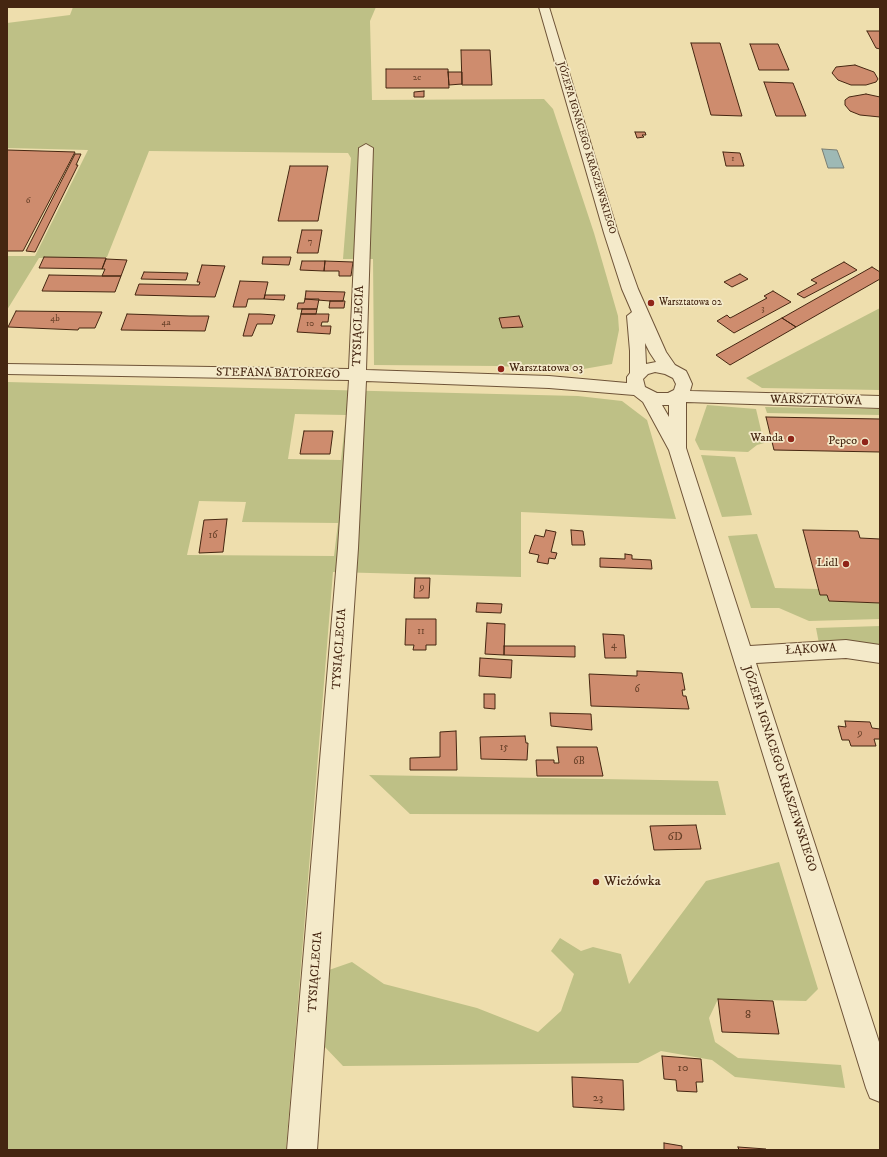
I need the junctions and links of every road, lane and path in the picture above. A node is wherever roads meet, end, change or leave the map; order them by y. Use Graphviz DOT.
graph roads {
  1 [pos="544,7"];
  2 [pos="366,148"];
  3 [pos="630,289"];
  4 [pos="7,369"];
  5 [pos="669,369"];
  6 [pos="638,373"];
  7 [pos="357,375"];
  8 [pos="683,379"];
  9 [pos="549,382"];
  10 [pos="644,394"];
  11 [pos="677,396"];
  12 [pos="753,400"];
  13 [pos="880,402"];
  14 [pos="678,450"];
  15 [pos="880,654"];
  16 [pos="742,655"];
  17 [pos="880,1088"];
  18 [pos="302,1150"];
  1 -- 3 [label="street, JÓZEFA IGNACEGO KRASZEWSKIEGO"];
  2 -- 7 [label="street, TYSIĄCLECIA"];
  3 -- 5 [label="street, JÓZEFA IGNACEGO KRASZEWSKIEGO"];
  3 -- 6 [label="street, JÓZEFA IGNACEGO KRASZEWSKIEGO"];
  4 -- 7 [label="street, STEFANA BATOREGO"];
  5 -- 6 [label="street"];
  5 -- 8 [label="street"];
  6 -- 9 [label="street, STEFANA BATOREGO"];
  6 -- 10 [label="street"];
  7 -- 9 [label="street, STEFANA BATOREGO"];
  7 -- 18 [label="street, TYSIĄCLECIA"];
  8 -- 11 [label="street"];
  8 -- 12 [label="street, WARSZTATOWA"];
  9 -- 10 [label="street, STEFANA BATOREGO"];
  10 -- 11 [label="street"];
  10 -- 14 [label="street, JÓZEFA IGNACEGO KRASZEWSKIEGO"];
  11 -- 12 [label="street, WARSZTATOWA"];
  11 -- 14 [label="street, JÓZEFA IGNACEGO KRASZEWSKIEGO"];
  12 -- 13 [label="street, WARSZTATOWA"];
  14 -- 16 [label="street, JÓZEFA IGNACEGO KRASZEWSKIEGO"];
  15 -- 16 [label="street, ŁĄKOWA"];
  16 -- 17 [label="street, JÓZEFA IGNACEGO KRASZEWSKIEGO"];
}
